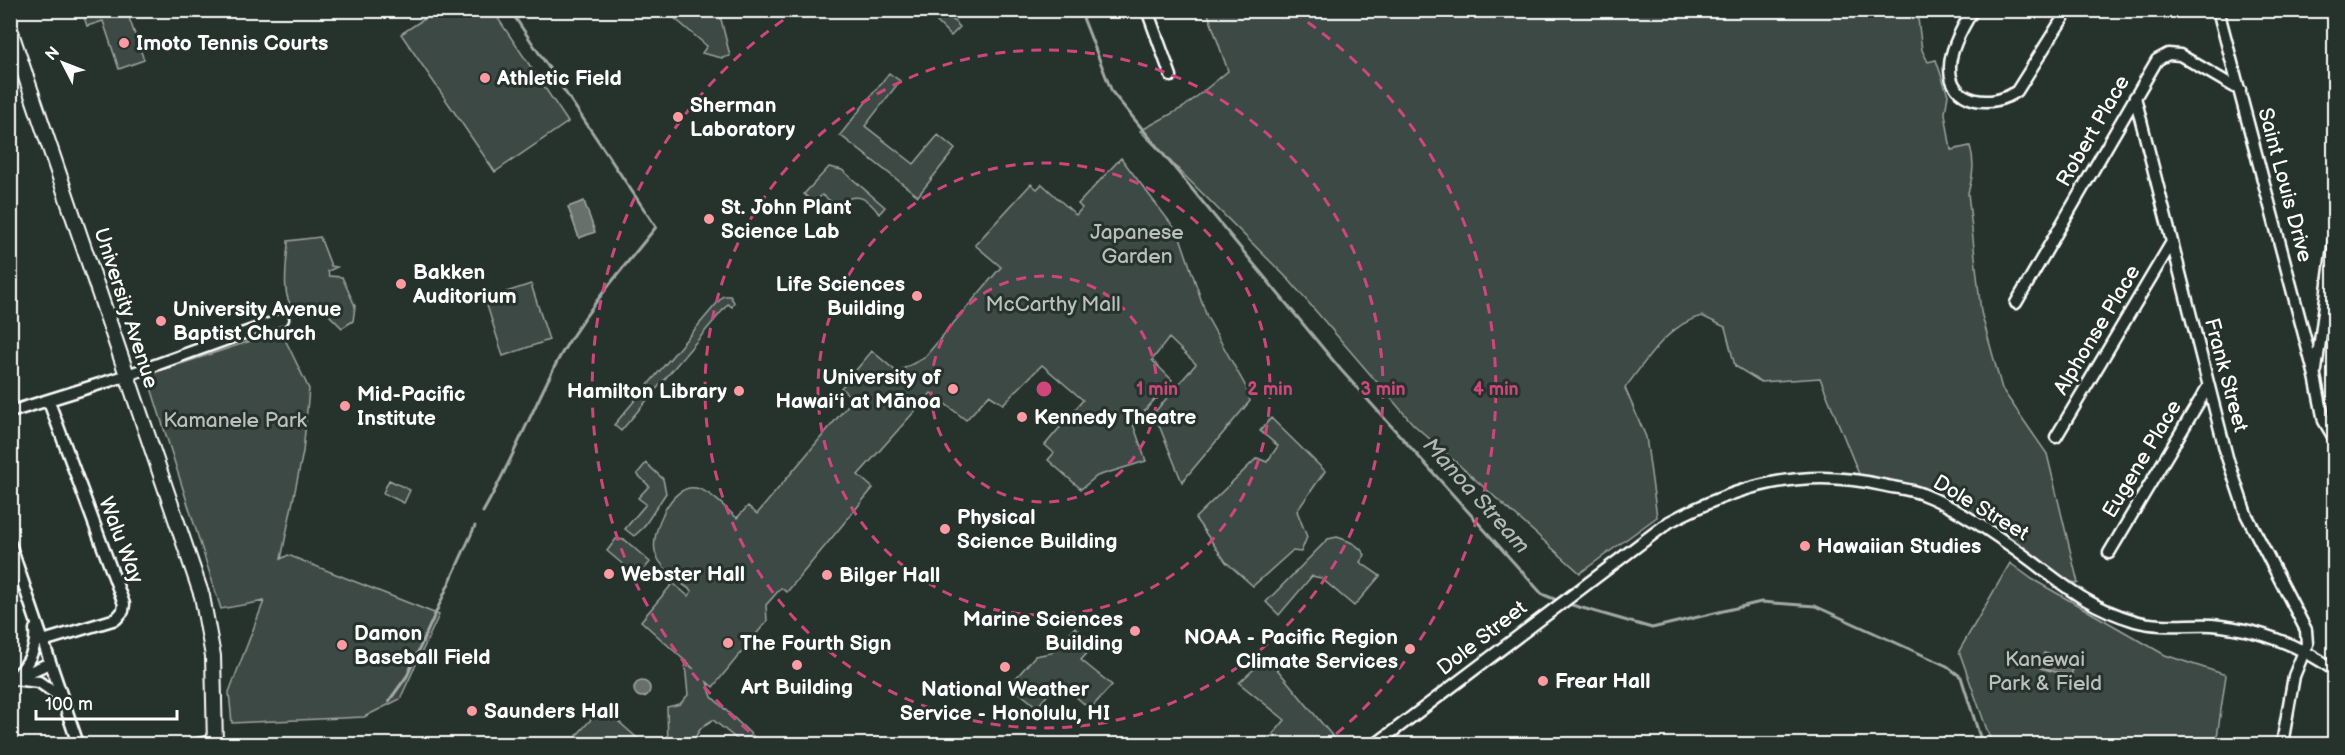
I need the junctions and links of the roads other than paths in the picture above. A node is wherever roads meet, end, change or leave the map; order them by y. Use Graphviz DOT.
graph roads {
  1 [pos="1147,10"];
  2 [pos="2068,10"];
  3 [pos="2218,10"];
  4 [pos="1970,13"];
  5 [pos="10,30"];
  6 [pos="1171,76"];
  7 [pos="2240,90"];
  8 [pos="2135,96"];
  9 [pos="2334,240"];
  10 [pos="2172,242"];
  11 [pos="2016,303"];
  12 [pos="283,319"];
  13 [pos="126,376"];
  14 [pos="2315,376"];
  15 [pos="2209,385"];
  16 [pos="49,402"];
  17 [pos="10,412"];
  18 [pos="2056,437"];
  19 [pos="2334,438"];
  20 [pos="10,544"];
  21 [pos="2109,554"];
  22 [pos="34,616"];
  23 [pos="43,641"];
  24 [pos="2303,651"];
  25 [pos="50,663"];
  26 [pos="2334,670"];
  27 [pos="12,680"];
  28 [pos="61,699"];
  29 [pos="216,743"];
  30 [pos="78,744"];
  31 [pos="198,744"];
  32 [pos="1376,744"];
  33 [pos="2282,744"];
  1 -- 6 [label="street"];
  2 -- 4 [label="street"];
  3 -- 7 [label="street, Saint Louis Drive"];
  5 -- 13 [label="main road, University Avenue"];
  7 -- 8 [label="street, Robert Place"];
  7 -- 14 [label="street, Saint Louis Drive"];
  8 -- 10 [label="street, Frank Street"];
  8 -- 11 [label="street, Robert Place"];
  9 -- 14 [label="street"];
  10 -- 15 [label="street, Frank Street"];
  10 -- 18 [label="street, Alphonse Place"];
  12 -- 13 [label="street"];
  13 -- 16 [label="street"];
  13 -- 29 [label="main road, University Avenue"];
  14 -- 19 [label="street, Saint Louis Drive"];
  15 -- 21 [label="street, Eugene Place"];
  15 -- 24 [label="street, Frank Street"];
  16 -- 17 [label="street"];
  16 -- 23 [label="street, Walu Way"];
  20 -- 22 [label="street"];
  22 -- 23 [label="street"];
  22 -- 27 [label="street"];
  23 -- 25 [label="street"];
  24 -- 26 [label="street, Dole Street"];
  24 -- 32 [label="street, Dole Street"];
  24 -- 33 [label="street, Frank Street"];
  25 -- 27 [label="street"];
  25 -- 28 [label="street"];
  27 -- 28 [label="street"];
  28 -- 30 [label="street"];
  29 -- 31 [label="street"];
}
